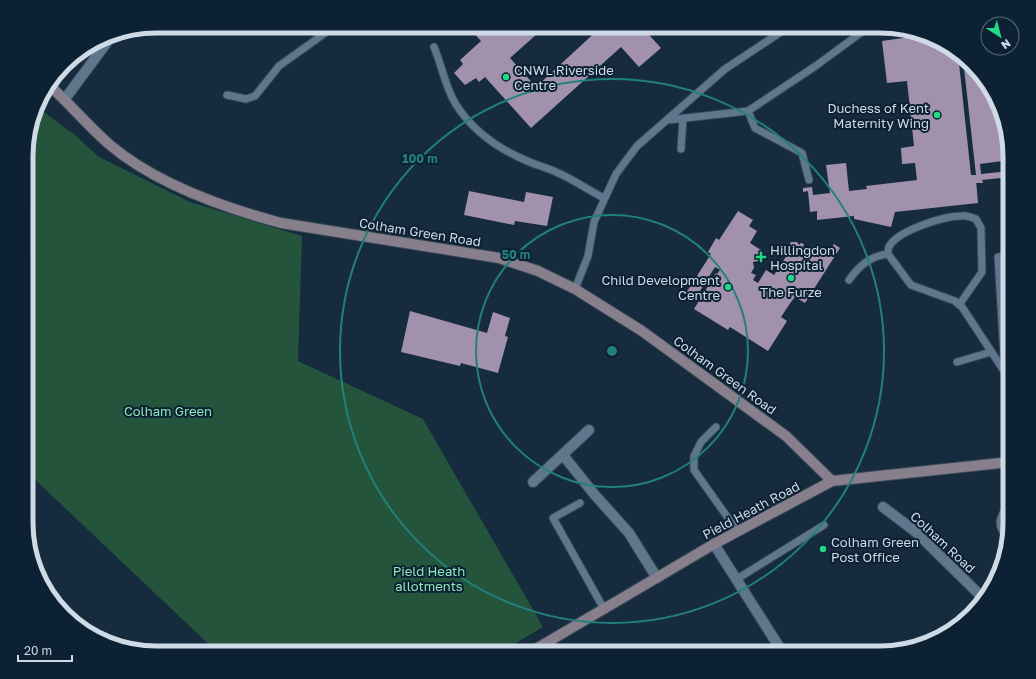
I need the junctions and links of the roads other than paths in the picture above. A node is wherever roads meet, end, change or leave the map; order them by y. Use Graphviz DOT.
graph roads {
  1 [pos="325,33"];
  2 [pos="779,33"];
  3 [pos="860,33"];
  4 [pos="106,43"];
  5 [pos="434,47"];
  6 [pos="53,89"];
  7 [pos="227,95"];
  8 [pos="64,99"];
  9 [pos="748,111"];
  10 [pos="683,118"];
  11 [pos="668,120"];
  12 [pos="681,149"];
  13 [pos="809,180"];
  14 [pos="604,198"];
  15 [pos="888,254"];
  16 [pos="1003,257"];
  17 [pos="849,280"];
  18 [pos="575,290"];
  19 [pos="959,304"];
  20 [pos="1003,340"];
  21 [pos="991,352"];
  22 [pos="956,362"];
  23 [pos="1003,370"];
  24 [pos="716,427"];
  25 [pos="589,430"];
  26 [pos="563,455"];
  27 [pos="1003,463"];
  28 [pos="832,481"];
  29 [pos="533,482"];
  30 [pos="580,503"];
  31 [pos="883,507"];
  32 [pos="1003,512"];
  33 [pos="824,525"];
  34 [pos="1003,531"];
  35 [pos="738,532"];
  36 [pos="714,544"];
  37 [pos="657,578"];
  38 [pos="737,579"];
  39 [pos="980,595"];
  40 [pos="604,609"];
  41 [pos="541,646"];
  42 [pos="780,646"];
  1 -- 7 [label="lane"];
  2 -- 11 [label="lane"];
  3 -- 9 [label="lane"];
  4 -- 8 [label="street"];
  5 -- 14 [label="lane"];
  6 -- 8 [label="street, Colham Green Road"];
  8 -- 18 [label="street, Colham Green Road"];
  9 -- 10 [label="lane"];
  9 -- 13 [label="lane"];
  10 -- 11 [label="lane"];
  10 -- 12 [label="lane"];
  11 -- 14 [label="lane"];
  14 -- 18 [label="lane"];
  15 -- 17 [label="lane"];
  15 -- 19 [label="lane"];
  15 -- 19 [label="lane"];
  16 -- 20 [label="lane"];
  18 -- 28 [label="street, Colham Green Road"];
  19 -- 21 [label="lane"];
  21 -- 22 [label="lane"];
  21 -- 23 [label="lane"];
  24 -- 35 [label="lane"];
  25 -- 26 [label="street"];
  26 -- 29 [label="street"];
  26 -- 37 [label="street"];
  27 -- 28 [label="street, Pield Heath Road"];
  28 -- 35 [label="street, Pield Heath Road"];
  30 -- 40 [label="lane"];
  31 -- 39 [label="street, Colham Road"];
  32 -- 34 [label="lane"];
  33 -- 38 [label="lane"];
  35 -- 36 [label="street, Pield Heath Road"];
  36 -- 37 [label="street, Pield Heath Road"];
  36 -- 38 [label="street"];
  37 -- 40 [label="street, Pield Heath Road"];
  38 -- 42 [label="street"];
  40 -- 41 [label="street, Pield Heath Road"];
}
